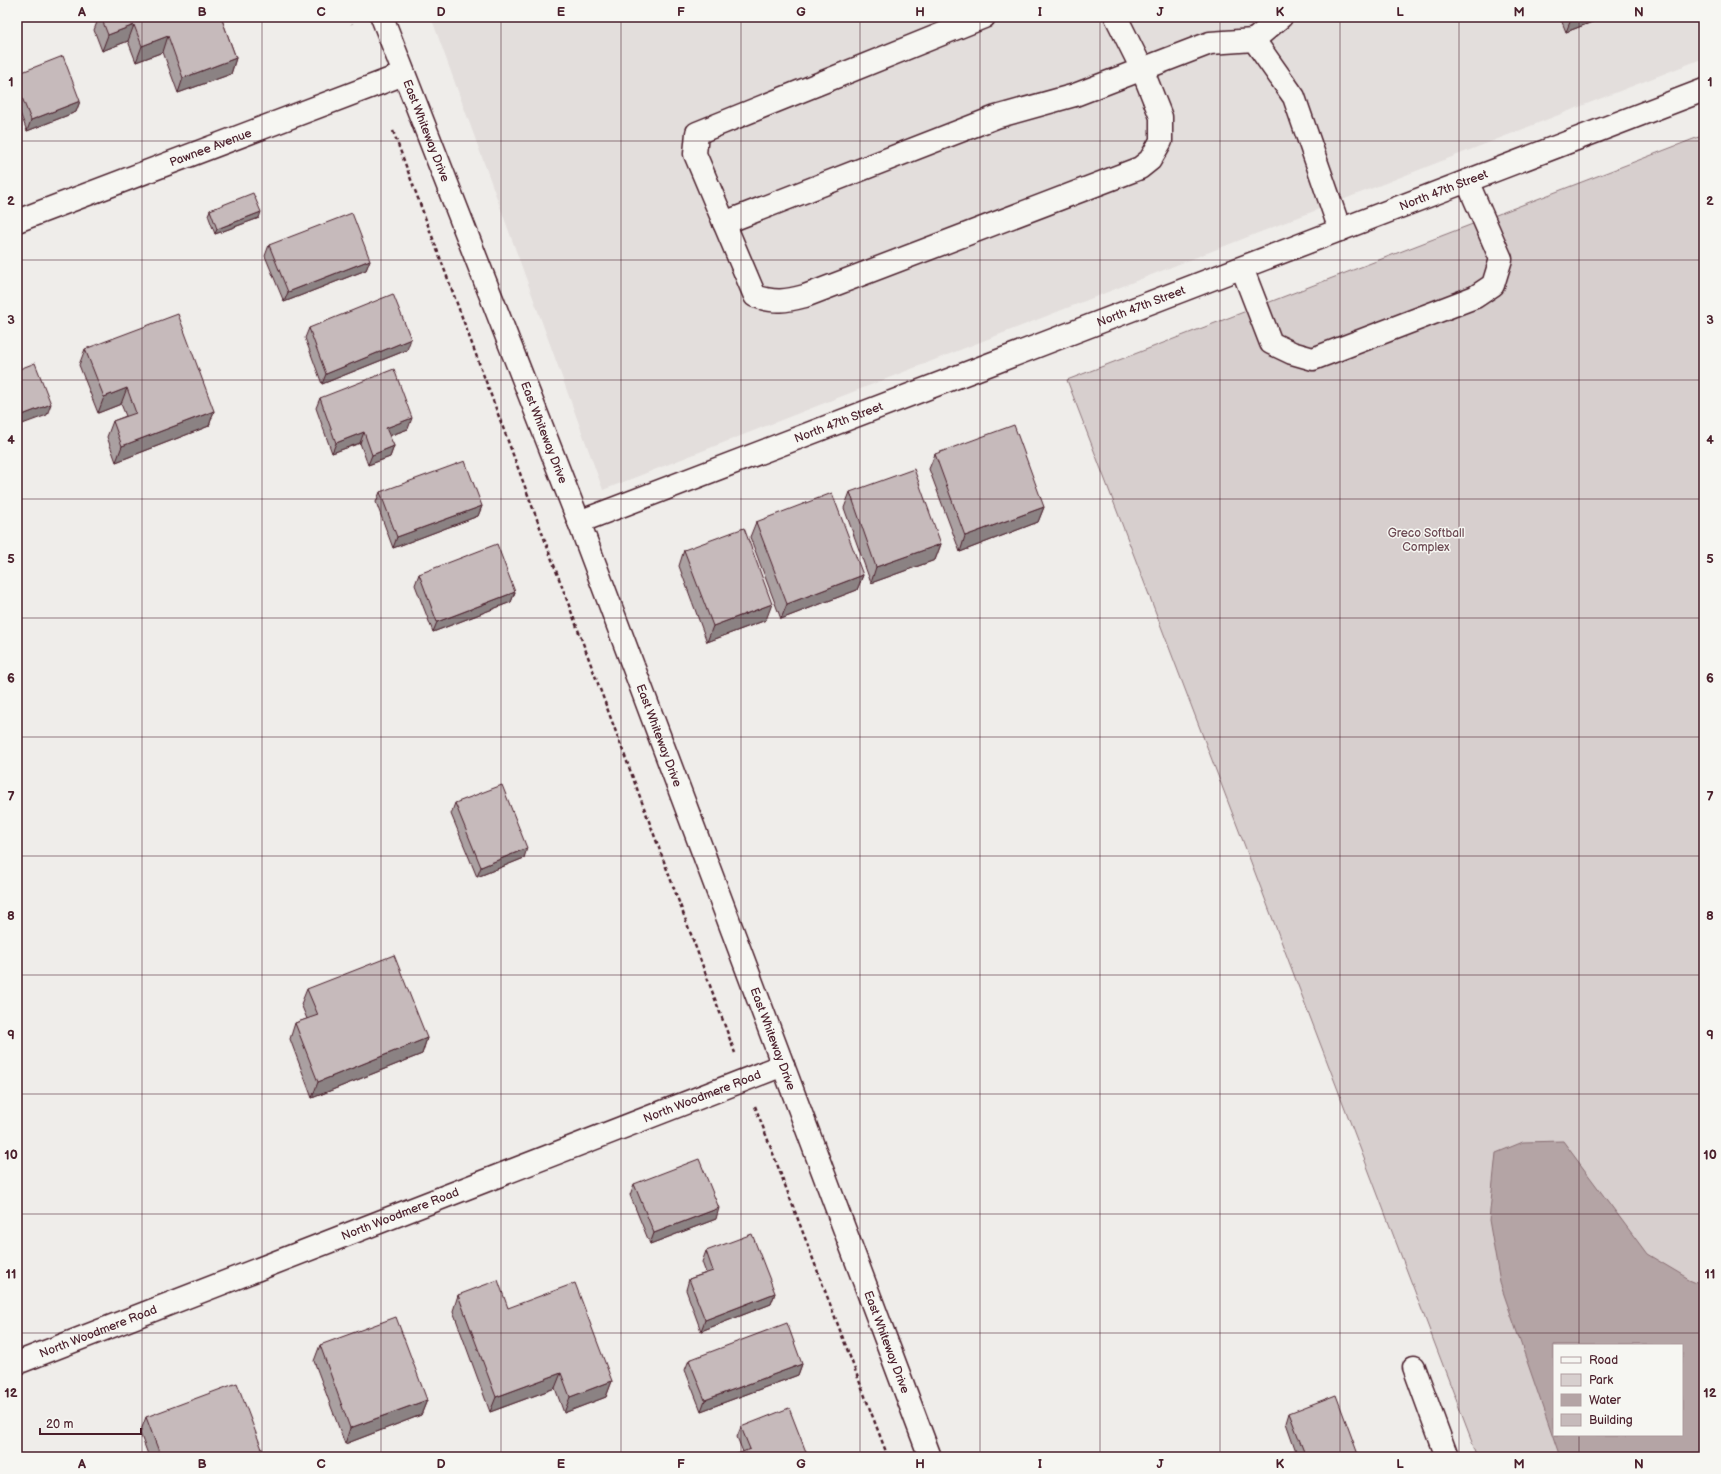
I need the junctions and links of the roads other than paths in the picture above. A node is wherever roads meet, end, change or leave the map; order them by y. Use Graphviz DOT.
graph roads {
  1 [pos="382,17"];
  2 [pos="984,17"];
  3 [pos="1116,17"];
  4 [pos="1281,17"];
  5 [pos="1254,40"];
  6 [pos="1142,69"];
  7 [pos="404,74"];
  8 [pos="1704,90"];
  9 [pos="1467,181"];
  10 [pos="17,221"];
  11 [pos="724,223"];
  12 [pos="1340,230"];
  13 [pos="1242,268"];
  14 [pos="579,522"];
  15 [pos="783,1065"];
  16 [pos="17,1363"];
  17 [pos="1414,1367"];
  18 [pos="930,1457"];
  19 [pos="1447,1457"];
  1 -- 7 [label="street, East Whiteway Drive"];
  2 -- 11 [label="street"];
  3 -- 6 [label="street"];
  4 -- 5 [label="street"];
  5 -- 6 [label="street"];
  5 -- 12 [label="street"];
  6 -- 11 [label="street"];
  6 -- 11 [label="street"];
  7 -- 10 [label="street, Pawnee Avenue"];
  7 -- 14 [label="street, East Whiteway Drive"];
  8 -- 9 [label="street, North 47th Street"];
  9 -- 12 [label="street, North 47th Street"];
  9 -- 13 [label="street"];
  12 -- 13 [label="street, North 47th Street"];
  13 -- 14 [label="street, North 47th Street"];
  14 -- 15 [label="street, East Whiteway Drive"];
  15 -- 16 [label="street, North Woodmere Road"];
  15 -- 18 [label="street, East Whiteway Drive"];
  17 -- 19 [label="street"];
}
